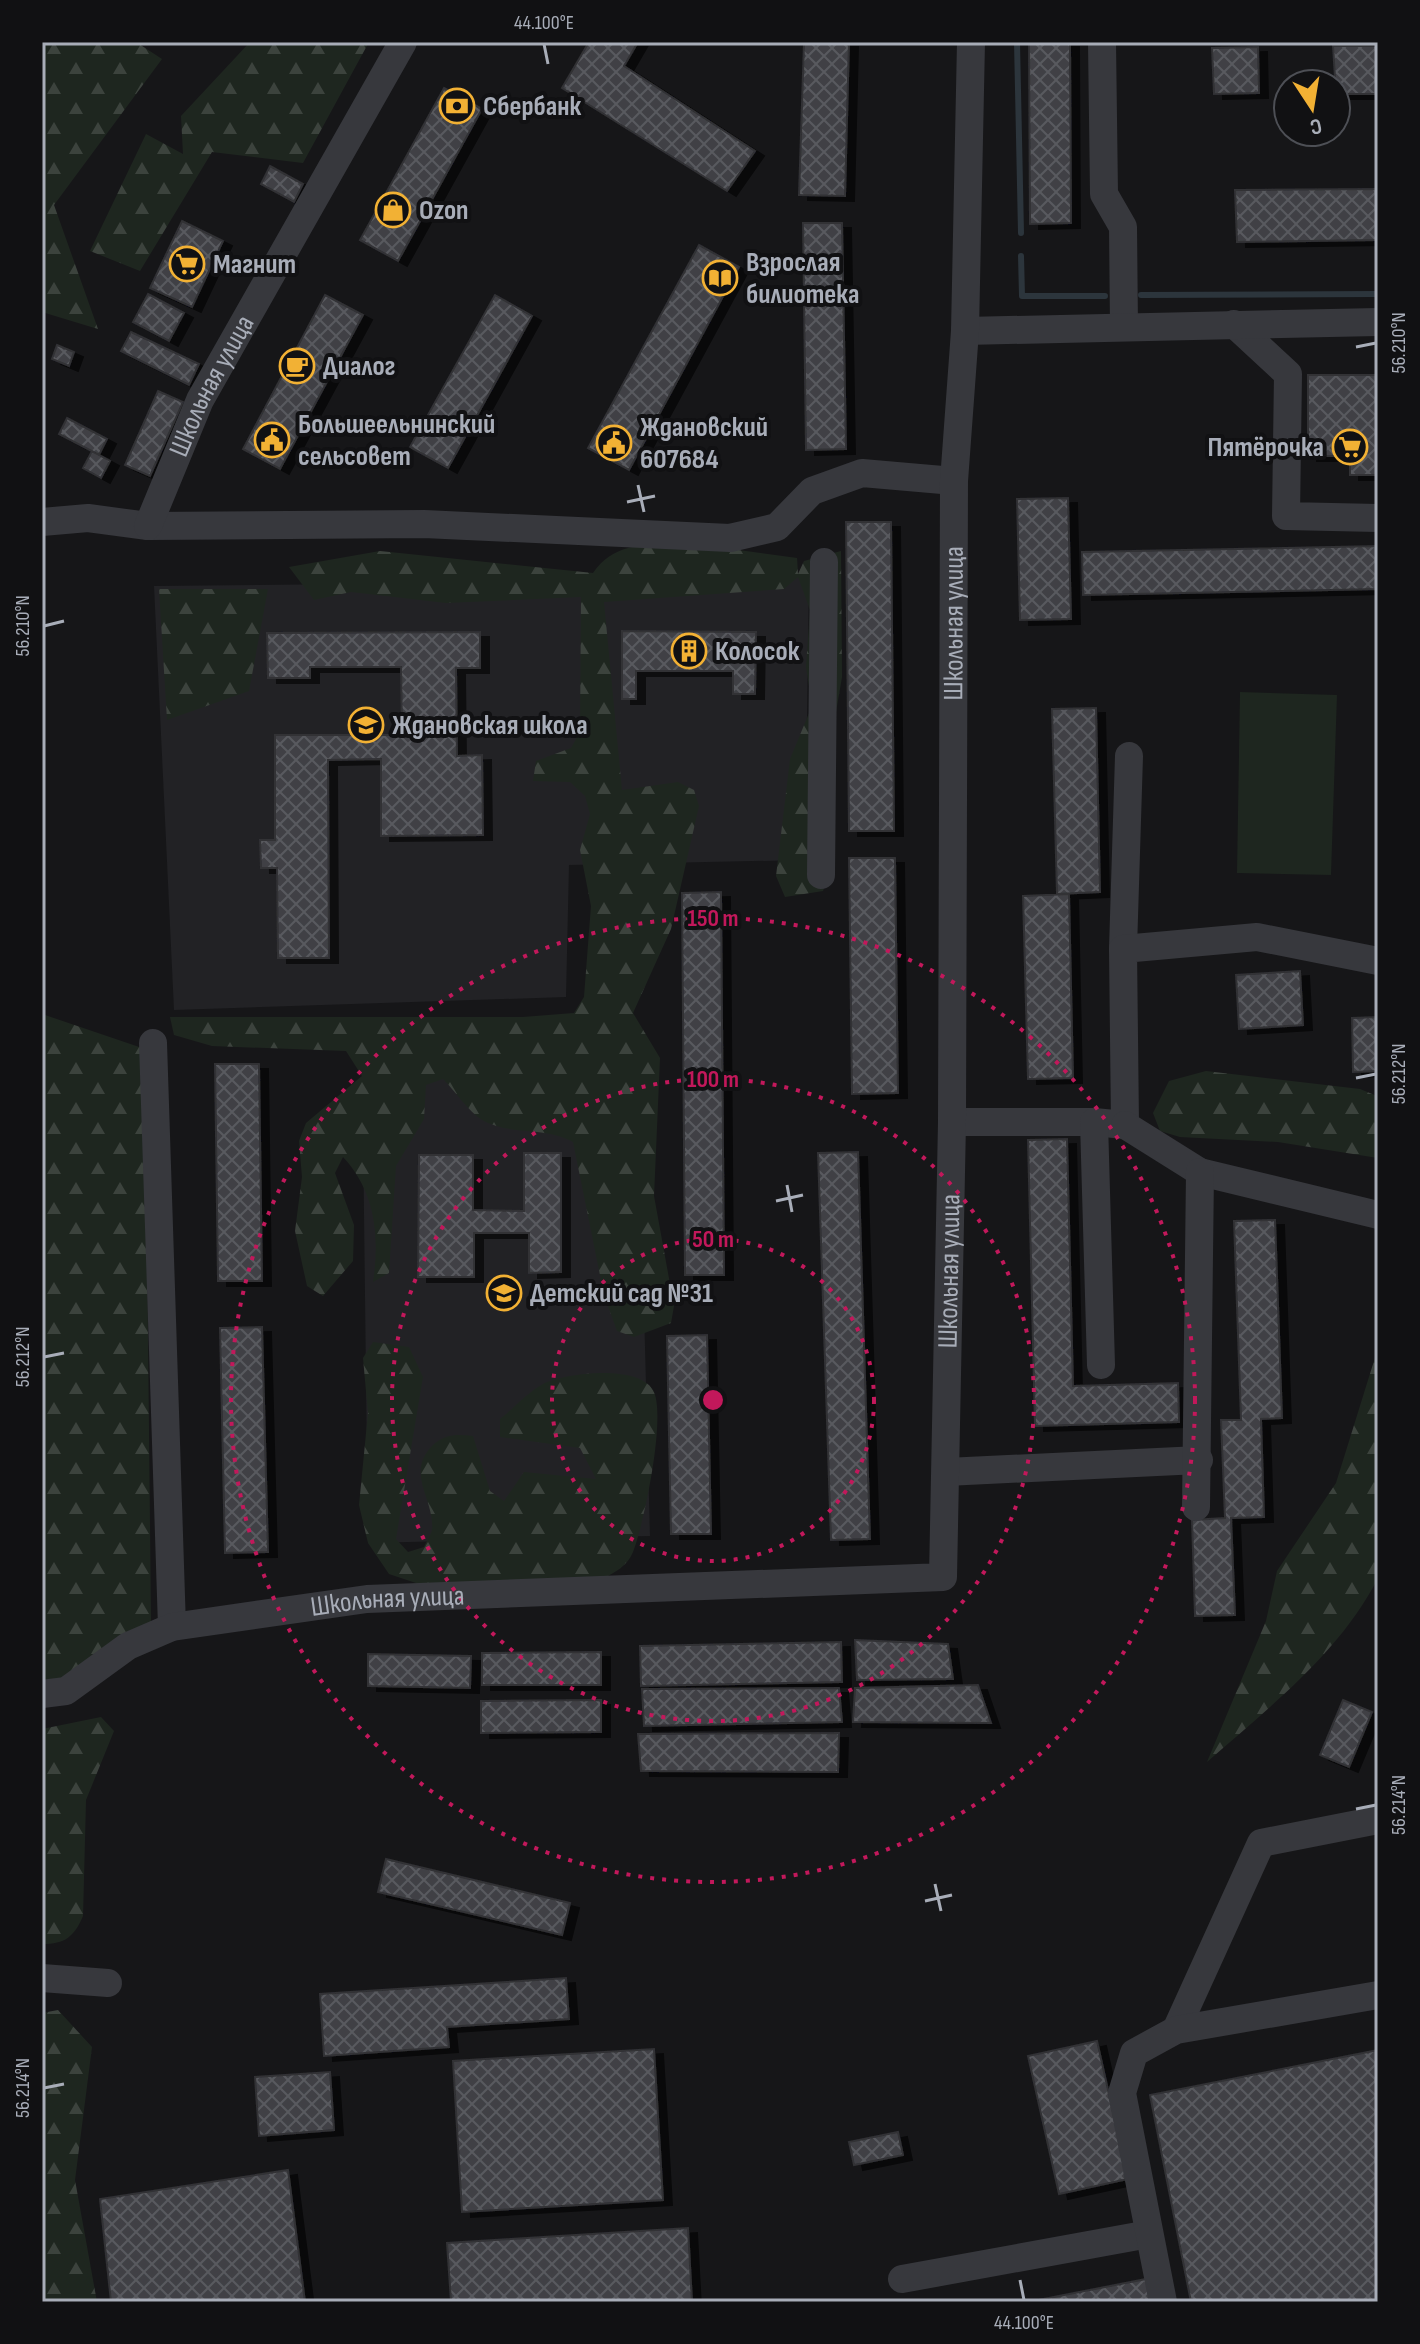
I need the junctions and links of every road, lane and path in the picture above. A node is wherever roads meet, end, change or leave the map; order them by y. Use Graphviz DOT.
graph roads {
  1 [pos="403,42"];
  2 [pos="971,42"];
  3 [pos="1102,42"];
  4 [pos="1378,322"];
  5 [pos="1234,324"];
  6 [pos="1124,326"];
  7 [pos="965,331"];
  8 [pos="954,481"];
  9 [pos="1378,518"];
  10 [pos="42,522"];
  11 [pos="148,526"];
  12 [pos="824,562"];
  13 [pos="1129,756"];
  14 [pos="821,875"];
  15 [pos="1123,949"];
  16 [pos="1378,961"];
  17 [pos="153,1043"];
  18 [pos="952,1122"];
  19 [pos="1094,1122"];
  20 [pos="1125,1125"];
  21 [pos="1200,1172"];
  22 [pos="1378,1215"];
  23 [pos="1101,1365"];
  24 [pos="1199,1460"];
  25 [pos="946,1472"];
  26 [pos="1196,1507"];
  27 [pos="172,1627"];
  28 [pos="42,1694"];
  29 [pos="1378,1820"];
  30 [pos="42,1978"];
  31 [pos="108,1983"];
  32 [pos="1378,1995"];
  33 [pos="1176,2030"];
  34 [pos="1149,2234"];
  35 [pos="902,2279"];
  36 [pos="1163,2302"];
  1 -- 11 [label="street, Школьная улица"];
  2 -- 7 [label="street, Школьная улица"];
  3 -- 6 [label="street"];
  4 -- 5 [label="street"];
  5 -- 6 [label="street"];
  5 -- 9 [label="street"];
  6 -- 7 [label="street"];
  7 -- 8 [label="street, Школьная улица"];
  8 -- 11 [label="street"];
  8 -- 18 [label="street, Школьная улица"];
  10 -- 11 [label="street"];
  12 -- 14 [label="street"];
  13 -- 15 [label="street"];
  15 -- 16 [label="street"];
  15 -- 20 [label="street"];
  17 -- 27 [label="street"];
  18 -- 19 [label="street"];
  18 -- 25 [label="street, Школьная улица"];
  19 -- 20 [label="street"];
  19 -- 23 [label="street"];
  20 -- 21 [label="street"];
  21 -- 22 [label="street"];
  21 -- 24 [label="street"];
  24 -- 25 [label="street"];
  24 -- 26 [label="street"];
  25 -- 27 [label="street, Школьная улица"];
  27 -- 28 [label="street, Школьная улица"];
  29 -- 33 [label="street"];
  30 -- 31 [label="street"];
  32 -- 33 [label="street"];
  33 -- 34 [label="street"];
  34 -- 35 [label="street"];
  34 -- 36 [label="street"];
}
